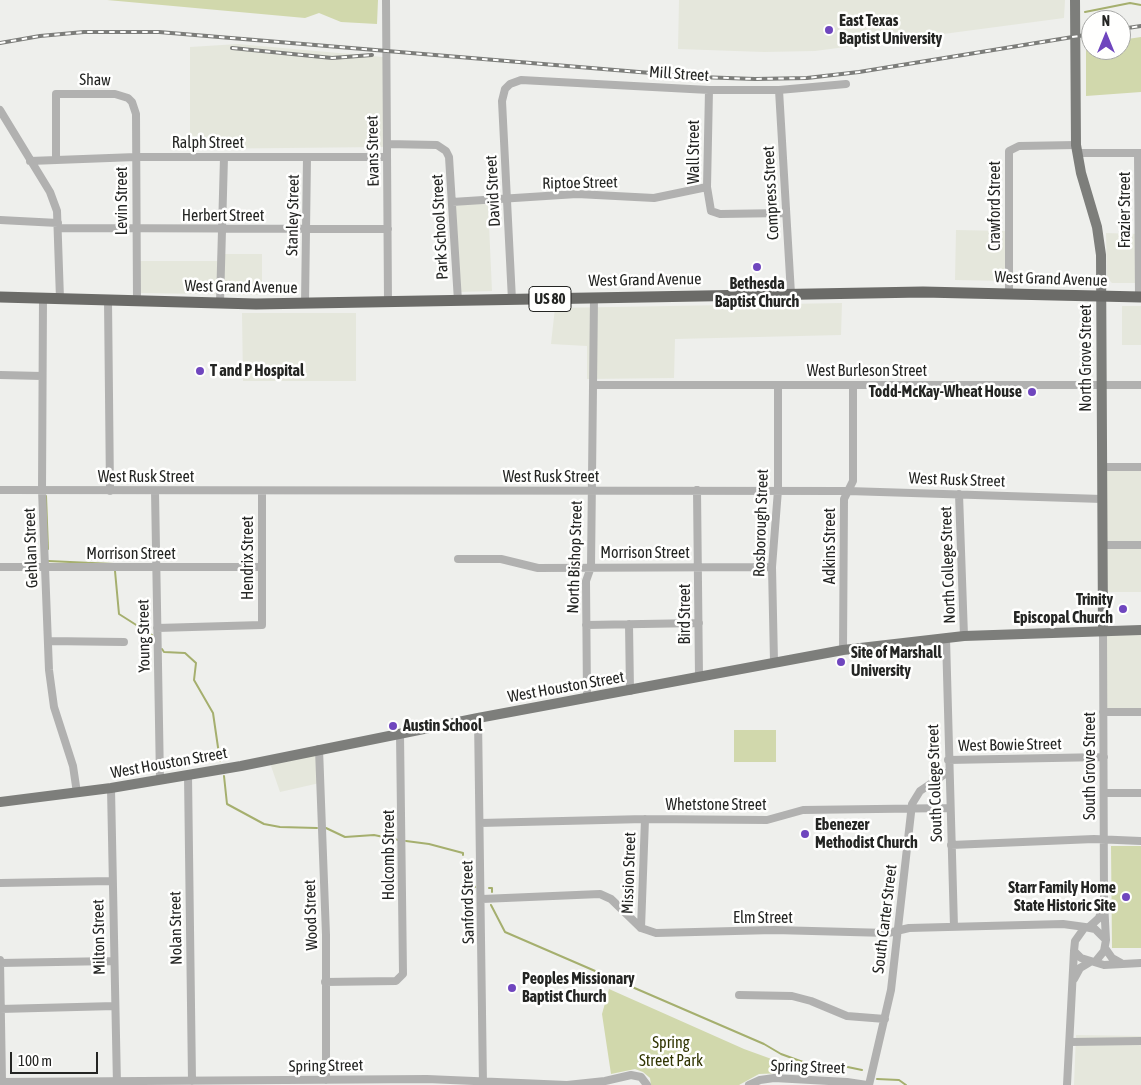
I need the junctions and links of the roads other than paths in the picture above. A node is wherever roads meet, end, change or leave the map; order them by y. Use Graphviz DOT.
graph roads {
  1 [pos="386,0"];
  2 [pos="1075,0"];
  3 [pos="510,84"];
  4 [pos="846,84"];
  5 [pos="709,90"];
  6 [pos="778,90"];
  7 [pos="132,102"];
  8 [pos="0,110"];
  9 [pos="387,144"];
  10 [pos="1076,149"];
  11 [pos="1140,153"];
  12 [pos="136,157"];
  13 [pos="224,157"];
  14 [pos="307,157"];
  15 [pos="387,157"];
  16 [pos="56,158"];
  17 [pos="30,160"];
  18 [pos="707,187"];
  19 [pos="507,200"];
  20 [pos="452,202"];
  21 [pos="786,213"];
  22 [pos="0,220"];
  23 [pos="59,225"];
  24 [pos="136,229"];
  25 [pos="222,229"];
  26 [pos="306,229"];
  27 [pos="388,229"];
  28 [pos="791,294"];
  29 [pos="1009,294"];
  30 [pos="0,297"];
  31 [pos="594,297"];
  32 [pos="1101,297"];
  33 [pos="1140,297"];
  34 [pos="43,298"];
  35 [pos="60,298"];
  36 [pos="108,300"];
  37 [pos="512,300"];
  38 [pos="137,301"];
  39 [pos="458,301"];
  40 [pos="388,302"];
  41 [pos="220,303"];
  42 [pos="305,304"];
  43 [pos="0,375"];
  44 [pos="42,376"];
  45 [pos="594,385"];
  46 [pos="853,385"];
  47 [pos="1102,385"];
  48 [pos="1141,385"];
  49 [pos="778,386"];
  50 [pos="1102,467"];
  51 [pos="1141,467"];
  52 [pos="0,490"];
  53 [pos="42,490"];
  54 [pos="697,490"];
  55 [pos="778,490"];
  56 [pos="110,491"];
  57 [pos="155,491"];
  58 [pos="262,491"];
  59 [pos="591,491"];
  60 [pos="848,491"];
  61 [pos="959,494"];
  62 [pos="1102,499"];
  63 [pos="1102,545"];
  64 [pos="1141,545"];
  65 [pos="458,559"];
  66 [pos="0,567"];
  67 [pos="45,567"];
  68 [pos="261,567"];
  69 [pos="591,567"];
  70 [pos="698,567"];
  71 [pos="772,567"];
  72 [pos="156,568"];
  73 [pos="629,624"];
  74 [pos="699,624"];
  75 [pos="586,625"];
  76 [pos="157,628"];
  77 [pos="1103,630"];
  78 [pos="1141,630"];
  79 [pos="964,636"];
  80 [pos="946,638"];
  81 [pos="48,641"];
  82 [pos="124,642"];
  83 [pos="843,650"];
  84 [pos="774,662"];
  85 [pos="699,677"];
  86 [pos="630,690"];
  87 [pos="587,698"];
  88 [pos="1104,712"];
  89 [pos="1141,712"];
  90 [pos="478,718"];
  91 [pos="400,734"];
  92 [pos="319,750"];
  93 [pos="1104,757"];
  94 [pos="948,760"];
  95 [pos="948,772"];
  96 [pos="188,775"];
  97 [pos="160,780"];
  98 [pos="112,788"];
  99 [pos="77,793"];
  100 [pos="1104,793"];
  101 [pos="1141,793"];
  102 [pos="0,802"];
  103 [pos="912,808"];
  104 [pos="950,808"];
  105 [pos="645,819"];
  106 [pos="480,823"];
  107 [pos="1104,840"];
  108 [pos="1141,841"];
  109 [pos="951,845"];
  110 [pos="112,881"];
  111 [pos="0,883"];
  112 [pos="482,899"];
  113 [pos="1104,902"];
  114 [pos="1058,925"];
  115 [pos="954,927"];
  116 [pos="1087,927"];
  117 [pos="641,928"];
  118 [pos="898,930"];
  119 [pos="1106,940"];
  120 [pos="1075,941"];
  121 [pos="1105,948"];
  122 [pos="1074,951"];
  123 [pos="0,961"];
  124 [pos="114,961"];
  125 [pos="1093,962"];
  126 [pos="1121,963"];
  127 [pos="1141,963"];
  128 [pos="1074,979"];
  129 [pos="325,982"];
  130 [pos="739,995"];
  131 [pos="114,1006"];
  132 [pos="0,1009"];
  133 [pos="885,1019"];
  134 [pos="1141,1041"];
  135 [pos="1070,1042"];
  136 [pos="326,1080"];
  137 [pos="192,1081"];
  138 [pos="1,1082"];
  139 [pos="117,1083"];
  140 [pos="237,1083"];
  141 [pos="483,1083"];
  142 [pos="605,1083"];
  143 [pos="647,1085"];
  144 [pos="749,1085"];
  145 [pos="868,1085"];
  146 [pos="1067,1085"];
  1 -- 9 [label="street, Evans Street"];
  2 -- 10 [label="main road, North Grove Street"];
  3 -- 5 [label="street, Mill Street"];
  3 -- 19 [label="street, David Street"];
  4 -- 6 [label="street, Mill Street"];
  5 -- 6 [label="street, Mill Street"];
  5 -- 18 [label="street, Wall Street"];
  6 -- 21 [label="street, Compress Street"];
  7 -- 12 [label="street, Levin Street"];
  7 -- 16 [label="street, Shaw"];
  8 -- 17 [label="street"];
  9 -- 15 [label="street, Evans Street"];
  9 -- 20 [label="street, Park School Street"];
  10 -- 11 [label="street"];
  10 -- 29 [label="street, Crawford Street"];
  10 -- 32 [label="main road, North Grove Street"];
  11 -- 33 [label="street, Frazier Street"];
  12 -- 13 [label="street, Ralph Street"];
  12 -- 16 [label="street, Ralph Street"];
  12 -- 24 [label="street, Levin Street"];
  13 -- 14 [label="street, Ralph Street"];
  13 -- 25 [label="street"];
  14 -- 15 [label="street, Ralph Street"];
  14 -- 26 [label="street, Stanley Street"];
  15 -- 27 [label="street, Evans Street"];
  16 -- 17 [label="street, Ralph Street"];
  17 -- 23 [label="street"];
  18 -- 19 [label="street, Riptoe Street"];
  18 -- 21 [label="street, Wall Street"];
  19 -- 20 [label="street, Riptoe Street"];
  19 -- 37 [label="street, David Street"];
  20 -- 39 [label="street, Park School Street"];
  21 -- 28 [label="street, Compress Street"];
  22 -- 23 [label="street, Herbert Street"];
  23 -- 24 [label="street, Herbert Street"];
  23 -- 35 [label="street"];
  24 -- 25 [label="street, Herbert Street"];
  24 -- 38 [label="street, Levin Street"];
  25 -- 26 [label="street, Herbert Street"];
  25 -- 41 [label="street"];
  26 -- 27 [label="street, Herbert Street"];
  26 -- 42 [label="street, Stanley Street"];
  27 -- 40 [label="street, Evans Street"];
  28 -- 29 [label="highway, West Grand Avenue / US 80"];
  28 -- 31 [label="highway, West Grand Avenue / US 80"];
  29 -- 32 [label="highway, West Grand Avenue / US 80"];
  30 -- 34 [label="highway, West Grand Avenue / US 80"];
  31 -- 37 [label="highway, West Grand Avenue / US 80"];
  31 -- 45 [label="street, North Bishop Street"];
  32 -- 33 [label="highway, West Grand Avenue / US 80"];
  32 -- 47 [label="main road, North Grove Street"];
  34 -- 35 [label="highway, West Grand Avenue / US 80"];
  34 -- 44 [label="street, Gehlan Street"];
  35 -- 36 [label="highway, West Grand Avenue / US 80"];
  36 -- 38 [label="highway, West Grand Avenue / US 80"];
  36 -- 56 [label="street"];
  37 -- 39 [label="highway, West Grand Avenue / US 80"];
  38 -- 41 [label="highway, West Grand Avenue / US 80"];
  39 -- 40 [label="highway, West Grand Avenue / US 80"];
  40 -- 42 [label="highway, West Grand Avenue / US 80"];
  41 -- 42 [label="highway, West Grand Avenue / US 80"];
  43 -- 44 [label="street"];
  44 -- 53 [label="street, Gehlan Street"];
  45 -- 49 [label="street, West Burleson Street"];
  45 -- 59 [label="street, North Bishop Street"];
  46 -- 47 [label="street, West Burleson Street"];
  46 -- 49 [label="street, West Burleson Street"];
  46 -- 60 [label="street, Adkins Street"];
  47 -- 48 [label="street, West Burleson Street"];
  47 -- 50 [label="main road, North Grove Street"];
  49 -- 55 [label="street, Rosborough Street"];
  50 -- 51 [label="street"];
  50 -- 62 [label="main road, North Grove Street"];
  52 -- 53 [label="street, West Rusk Street"];
  53 -- 56 [label="street, West Rusk Street"];
  53 -- 67 [label="street, Gehlan Street"];
  54 -- 55 [label="street, West Rusk Street"];
  54 -- 59 [label="street, West Rusk Street"];
  54 -- 70 [label="street, Bird Street"];
  55 -- 60 [label="street, West Rusk Street"];
  55 -- 71 [label="street, Rosborough Street"];
  56 -- 57 [label="street, West Rusk Street"];
  57 -- 58 [label="street, West Rusk Street"];
  57 -- 72 [label="street, Young Street"];
  58 -- 59 [label="street, West Rusk Street"];
  58 -- 68 [label="street, Hendrix Street"];
  59 -- 69 [label="street, North Bishop Street"];
  60 -- 61 [label="street, West Rusk Street"];
  60 -- 83 [label="street, Adkins Street"];
  61 -- 62 [label="street, West Rusk Street"];
  61 -- 79 [label="street, North College Street"];
  62 -- 63 [label="main road, North Grove Street"];
  63 -- 64 [label="street"];
  63 -- 77 [label="main road, North Grove Street"];
  65 -- 69 [label="street, Morrison Street"];
  66 -- 67 [label="street, Morrison Street"];
  67 -- 72 [label="street, Morrison Street"];
  67 -- 81 [label="street, Gehlan Street"];
  68 -- 72 [label="street, Morrison Street"];
  68 -- 76 [label="street, Hendrix Street"];
  69 -- 70 [label="street, Morrison Street"];
  69 -- 75 [label="street, North Bishop Street"];
  70 -- 71 [label="street, Morrison Street"];
  70 -- 74 [label="street, Bird Street"];
  71 -- 84 [label="street, Rosborough Street"];
  72 -- 76 [label="street, Young Street"];
  73 -- 74 [label="street"];
  73 -- 75 [label="street"];
  73 -- 86 [label="street"];
  74 -- 85 [label="street, Bird Street"];
  75 -- 87 [label="street, North Bishop Street"];
  76 -- 97 [label="street, Young Street"];
  77 -- 78 [label="main road, West Houston Street"];
  77 -- 79 [label="main road, West Houston Street"];
  77 -- 88 [label="street, South Grove Street"];
  79 -- 80 [label="main road, West Houston Street"];
  80 -- 83 [label="main road, West Houston Street"];
  80 -- 94 [label="street, South College Street"];
  81 -- 82 [label="street"];
  81 -- 99 [label="street, Gehlan Street"];
  83 -- 84 [label="main road, West Houston Street"];
  84 -- 85 [label="main road, West Houston Street"];
  85 -- 86 [label="main road, West Houston Street"];
  86 -- 87 [label="main road, West Houston Street"];
  87 -- 90 [label="main road, West Houston Street"];
  88 -- 89 [label="street"];
  88 -- 93 [label="street, South Grove Street"];
  90 -- 91 [label="main road, West Houston Street"];
  90 -- 106 [label="street, Sanford Street"];
  91 -- 92 [label="main road, West Houston Street"];
  91 -- 129 [label="street, Holcomb Street"];
  92 -- 96 [label="main road, West Houston Street"];
  92 -- 129 [label="street, Wood Street"];
  93 -- 94 [label="street, West Bowie Street"];
  93 -- 100 [label="street, South Grove Street"];
  94 -- 95 [label="street, South College Street"];
  95 -- 103 [label="street, South Carter Street"];
  95 -- 104 [label="street, South College Street"];
  96 -- 97 [label="main road, West Houston Street"];
  96 -- 137 [label="street, Nolan Street"];
  97 -- 98 [label="main road, West Houston Street"];
  98 -- 99 [label="main road, West Houston Street"];
  98 -- 110 [label="street, Milton Street"];
  99 -- 102 [label="main road, West Houston Street"];
  100 -- 101 [label="street"];
  100 -- 107 [label="street, South Grove Street"];
  103 -- 104 [label="street, Whetstone Street"];
  103 -- 105 [label="street, Whetstone Street"];
  103 -- 118 [label="street, South Carter Street"];
  104 -- 109 [label="street, South College Street"];
  105 -- 106 [label="street, Whetstone Street"];
  105 -- 117 [label="street, Mission Street"];
  106 -- 112 [label="street, Sanford Street"];
  107 -- 108 [label="street"];
  107 -- 109 [label="street"];
  107 -- 113 [label="street, South Grove Street"];
  109 -- 115 [label="street, South College Street"];
  110 -- 111 [label="street"];
  110 -- 124 [label="street, Milton Street"];
  112 -- 117 [label="street"];
  112 -- 141 [label="street, Sanford Street"];
  113 -- 116 [label="street, South Grove Street"];
  113 -- 119 [label="street, South Grove Street"];
  114 -- 115 [label="street, Elm Street"];
  114 -- 116 [label="street, Elm Street"];
  114 -- 120 [label="street"];
  115 -- 118 [label="street, Elm Street"];
  116 -- 119 [label="street"];
  116 -- 120 [label="street"];
  117 -- 118 [label="street, Elm Street"];
  118 -- 133 [label="street, South Carter Street"];
  119 -- 121 [label="street"];
  120 -- 122 [label="street"];
  121 -- 125 [label="street"];
  121 -- 126 [label="street"];
  122 -- 125 [label="street"];
  122 -- 128 [label="street"];
  123 -- 124 [label="street"];
  123 -- 132 [label="street"];
  124 -- 131 [label="street, Milton Street"];
  125 -- 126 [label="street"];
  125 -- 128 [label="street"];
  126 -- 127 [label="street"];
  128 -- 135 [label="street"];
  129 -- 136 [label="street, Wood Street"];
  130 -- 133 [label="street"];
  131 -- 132 [label="street"];
  131 -- 139 [label="street, Milton Street"];
  132 -- 138 [label="street"];
  133 -- 145 [label="street, South Carter Street"];
  134 -- 135 [label="street"];
  135 -- 146 [label="street"];
  136 -- 140 [label="street, Spring Street"];
  136 -- 141 [label="street, Spring Street"];
  137 -- 139 [label="street, Spring Street"];
  137 -- 140 [label="street, Spring Street"];
  138 -- 139 [label="street, Spring Street"];
  141 -- 142 [label="street, Spring Street"];
  142 -- 143 [label="street, Spring Street"];
  144 -- 145 [label="street, Spring Street"];
}
